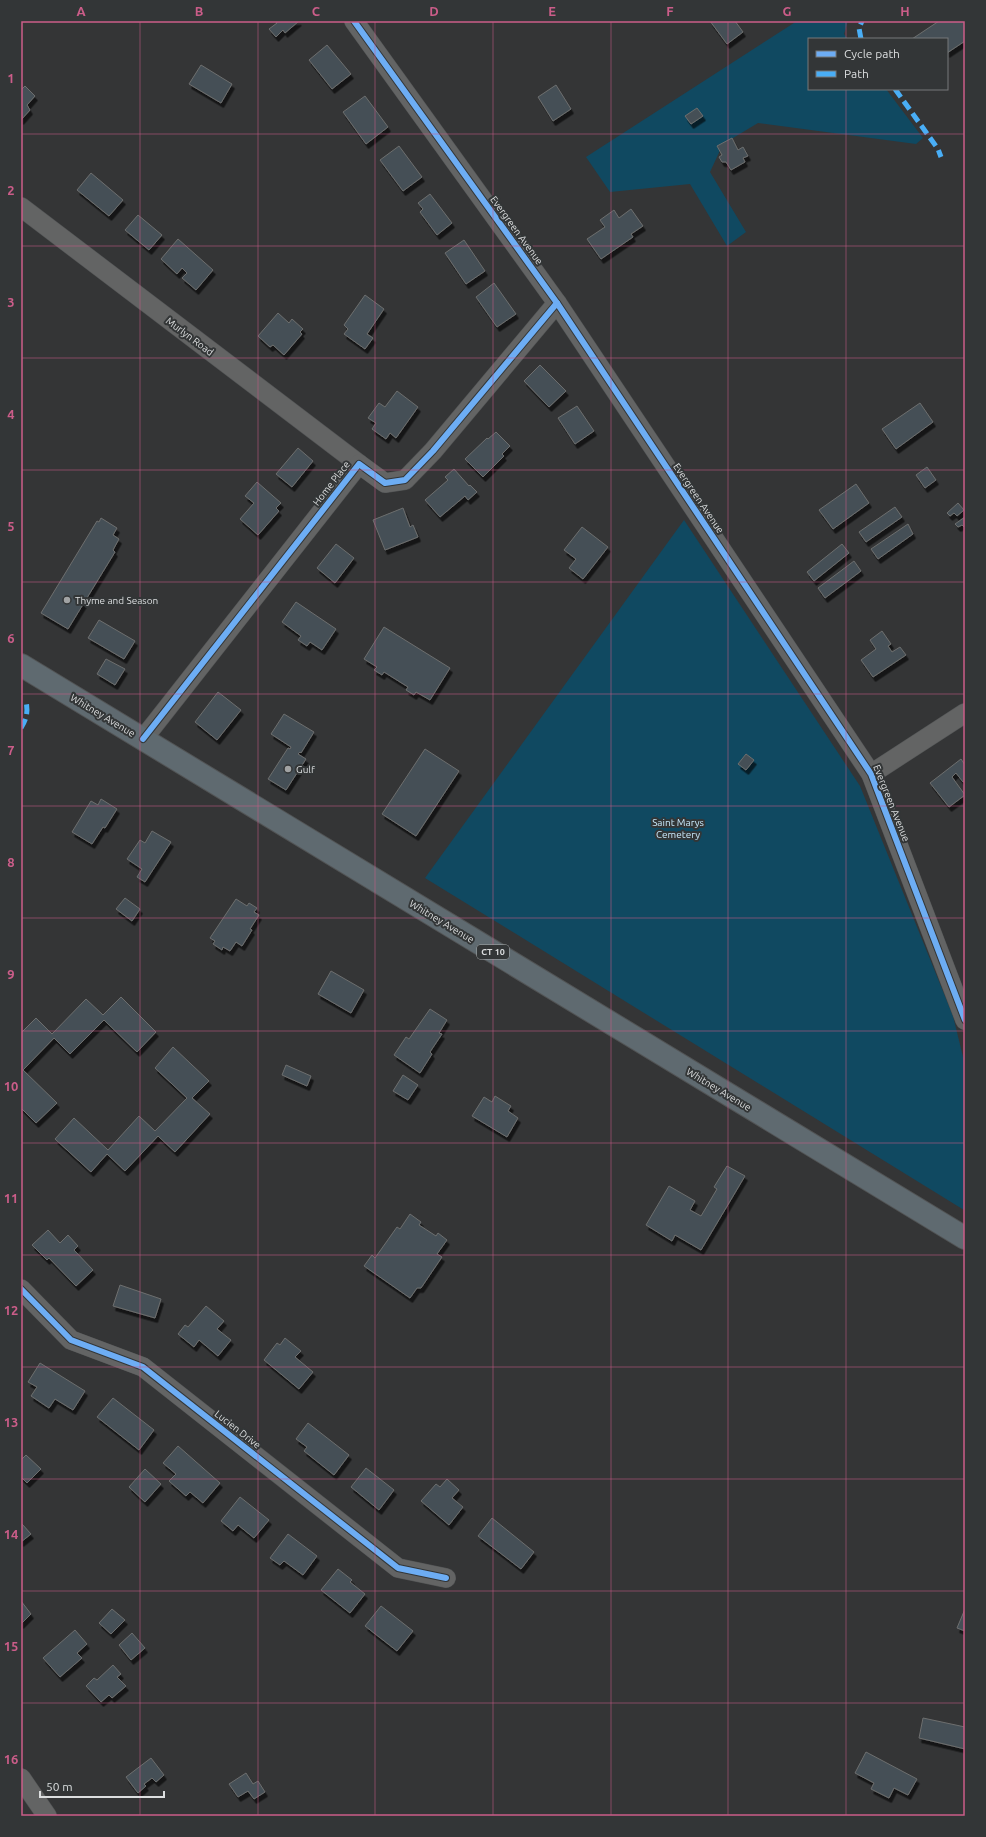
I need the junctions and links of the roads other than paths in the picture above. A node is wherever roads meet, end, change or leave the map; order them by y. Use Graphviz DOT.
graph roads {
  1 [pos="354,21"];
  2 [pos="21,207"];
  3 [pos="557,303"];
  4 [pos="359,464"];
  5 [pos="21,665"];
  6 [pos="965,713"];
  7 [pos="143,739"];
  8 [pos="871,774"];
  9 [pos="965,1020"];
  10 [pos="965,1238"];
  11 [pos="21,1290"];
  12 [pos="446,1578"];
  13 [pos="21,1778"];
  14 [pos="47,1816"];
  1 -- 3 [label="street, Evergreen Avenue"];
  2 -- 4 [label="street, Murlyn Road"];
  3 -- 4 [label="street, Home Place"];
  3 -- 8 [label="street, Evergreen Avenue"];
  4 -- 7 [label="street, Home Place"];
  5 -- 7 [label="highway, Whitney Avenue / CT 10"];
  6 -- 8 [label="street"];
  7 -- 10 [label="highway, Whitney Avenue / CT 10"];
  8 -- 9 [label="street, Evergreen Avenue"];
  11 -- 12 [label="street, Lucien Drive"];
  13 -- 14 [label="street"];
}
